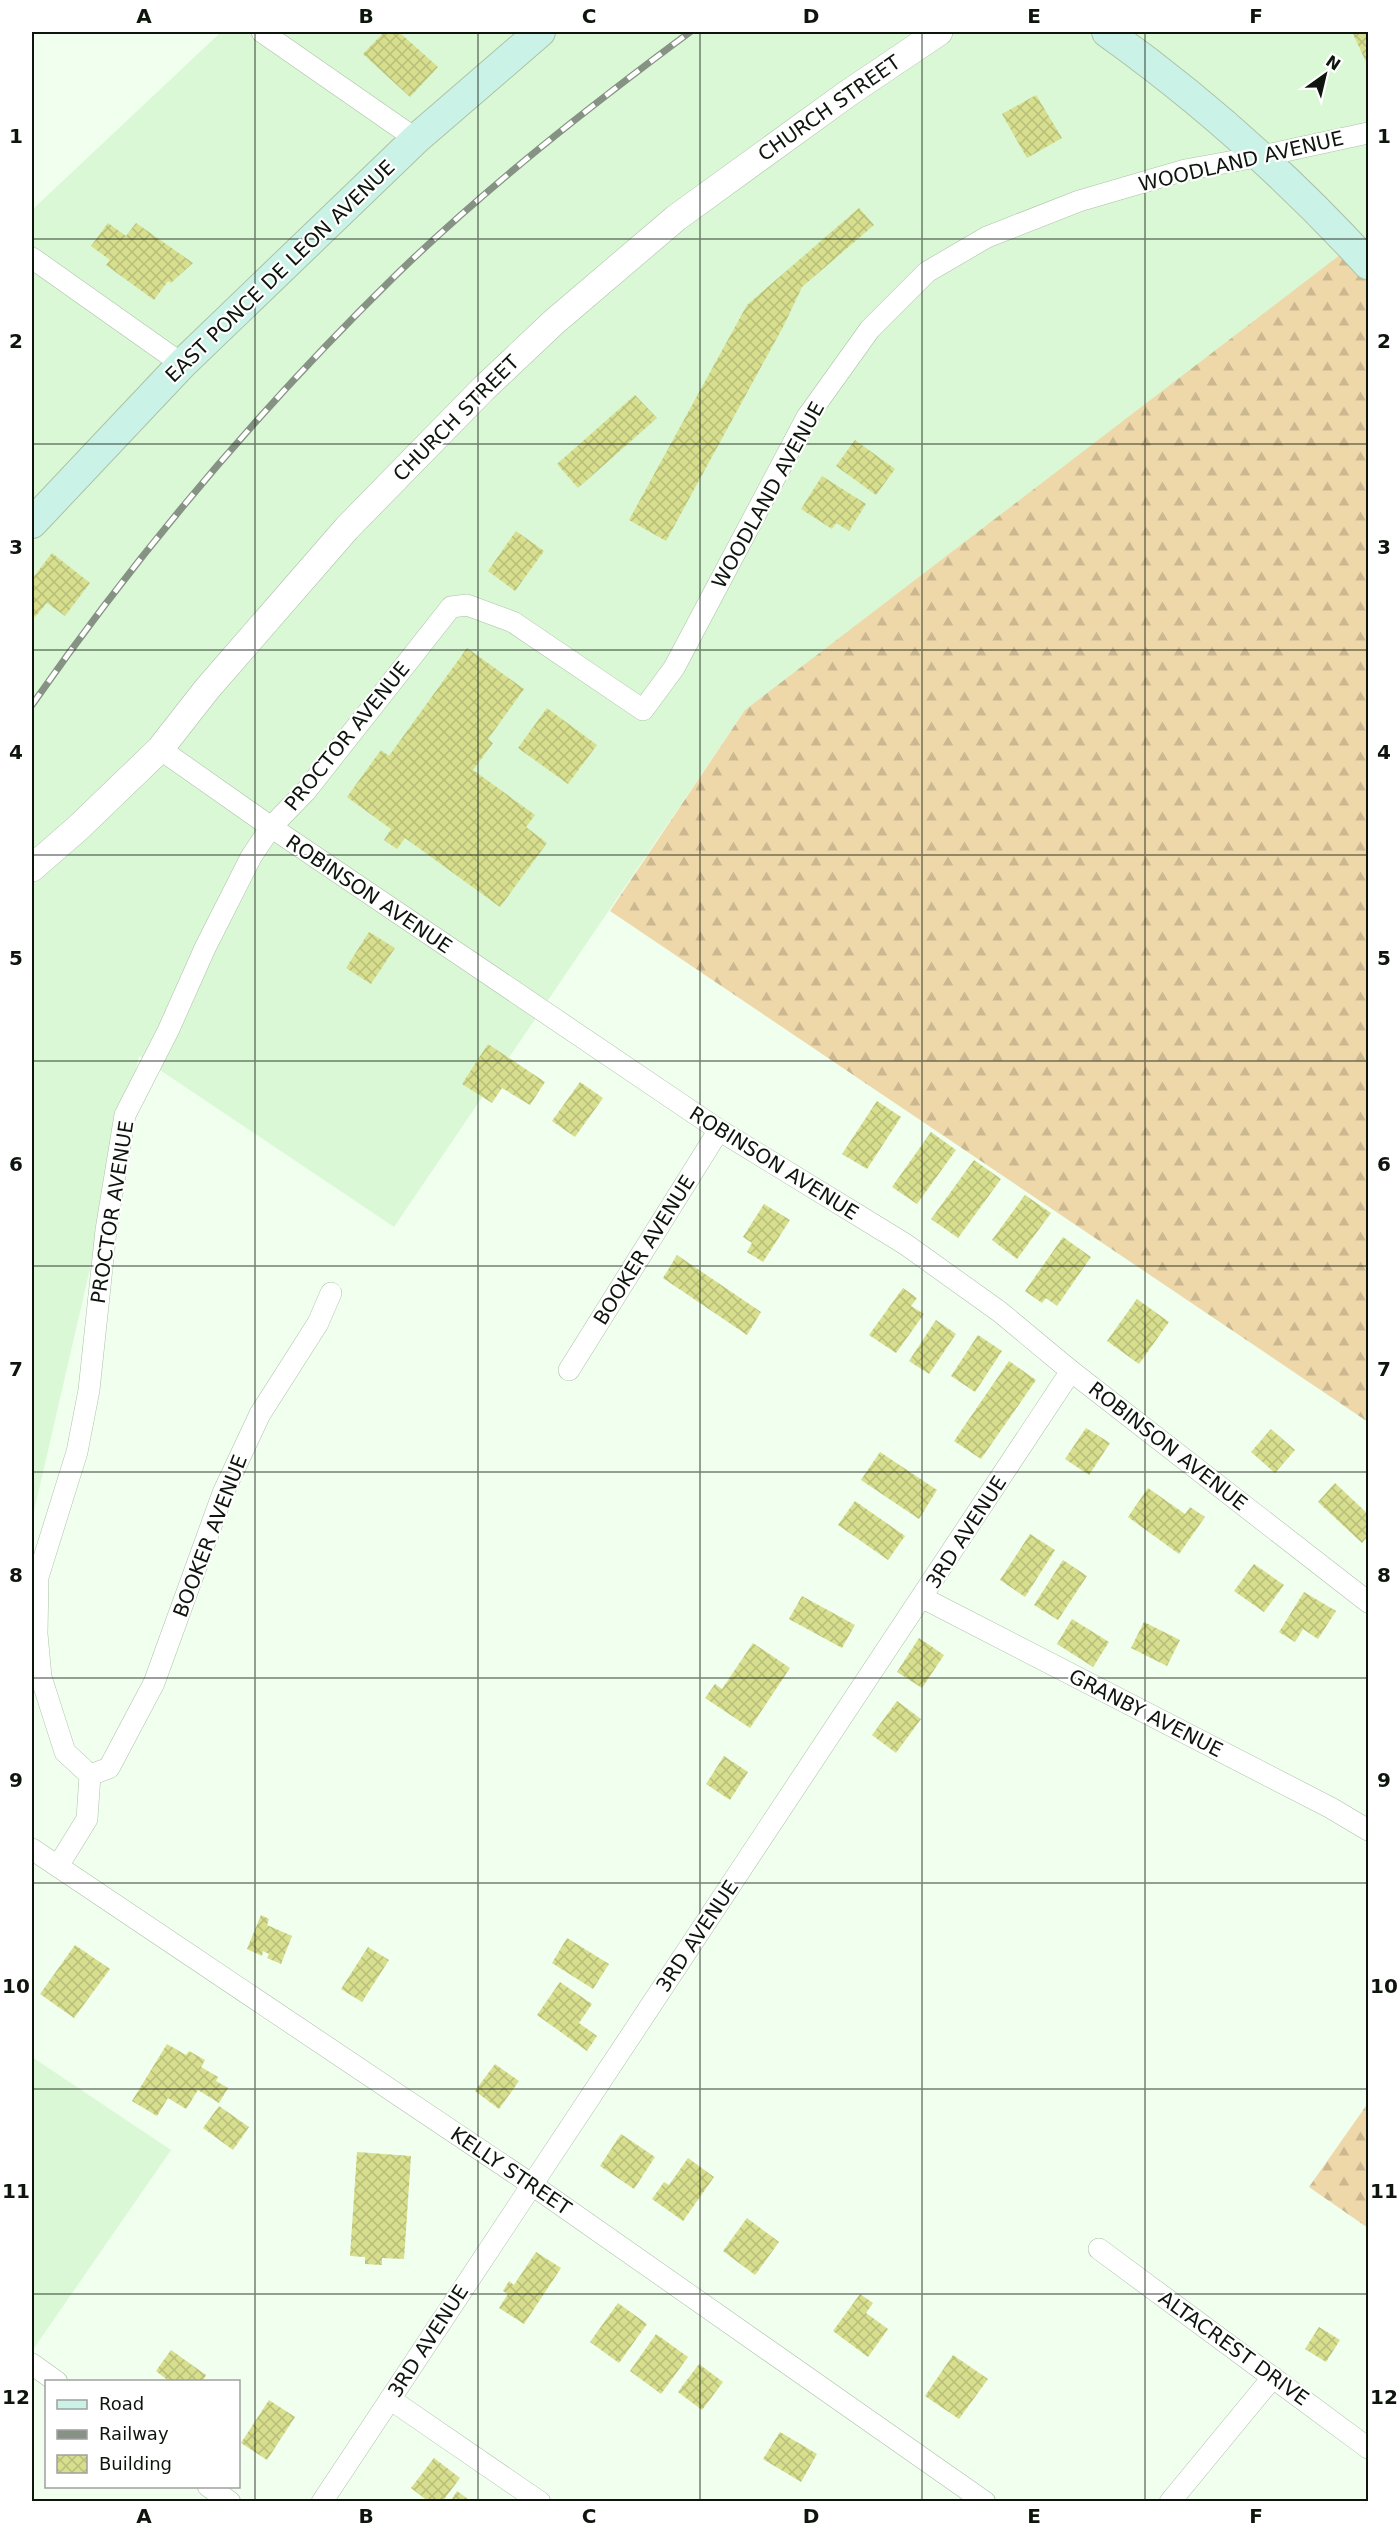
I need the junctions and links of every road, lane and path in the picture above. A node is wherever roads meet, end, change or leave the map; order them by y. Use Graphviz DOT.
graph roads {
  1 [pos="262,32"];
  2 [pos="540,32"];
  3 [pos="939,32"];
  4 [pos="1107,32"];
  5 [pos="1368,133"];
  6 [pos="416,139"];
  7 [pos="1262,156"];
  8 [pos="32,258"];
  9 [pos="1368,264"];
  10 [pos="182,364"];
  11 [pos="32,523"];
  12 [pos="467,605"];
  13 [pos="160,749"];
  14 [pos="271,827"];
  15 [pos="32,868"];
  16 [pos="719,1130"];
  17 [pos="331,1293"];
  18 [pos="569,1370"];
  19 [pos="1071,1371"];
  20 [pos="923,1598"];
  21 [pos="1368,1602"];
  22 [pos="90,1775"];
  23 [pos="1368,1830"];
  24 [pos="32,1849"];
  25 [pos="58,1866"];
  26 [pos="531,2184"];
  27 [pos="1099,2249"];
  28 [pos="32,2364"];
  29 [pos="1273,2377"];
  30 [pos="54,2380"];
  31 [pos="390,2399"];
  32 [pos="1368,2448"];
  33 [pos="209,2488"];
  34 [pos="230,2502"];
  35 [pos="322,2502"];
  36 [pos="540,2502"];
  37 [pos="985,2502"];
  38 [pos="1170,2502"];
  1 -- 6 [label="street"];
  2 -- 6 [label="main road, EAST PONCE DE LEON AVENUE"];
  3 -- 13 [label="street, CHURCH STREET"];
  4 -- 7 [label="main road"];
  5 -- 7 [label="street, WOODLAND AVENUE"];
  6 -- 10 [label="main road, EAST PONCE DE LEON AVENUE"];
  7 -- 9 [label="main road"];
  7 -- 12 [label="street, WOODLAND AVENUE"];
  8 -- 10 [label="street"];
  10 -- 11 [label="main road, EAST PONCE DE LEON AVENUE"];
  12 -- 14 [label="street, PROCTOR AVENUE"];
  13 -- 14 [label="street, ROBINSON AVENUE"];
  13 -- 15 [label="street, CHURCH STREET"];
  14 -- 16 [label="street, ROBINSON AVENUE"];
  14 -- 22 [label="street, PROCTOR AVENUE"];
  16 -- 18 [label="street, BOOKER AVENUE"];
  16 -- 19 [label="street, ROBINSON AVENUE"];
  17 -- 22 [label="street, BOOKER AVENUE"];
  19 -- 20 [label="street, 3RD AVENUE"];
  19 -- 21 [label="street, ROBINSON AVENUE"];
  20 -- 23 [label="street, GRANBY AVENUE"];
  20 -- 26 [label="street, 3RD AVENUE"];
  22 -- 25 [label="street"];
  24 -- 25 [label="street, KELLY STREET"];
  25 -- 26 [label="street, KELLY STREET"];
  26 -- 31 [label="street, 3RD AVENUE"];
  26 -- 37 [label="street, KELLY STREET"];
  27 -- 29 [label="street, ALTACREST DRIVE"];
  28 -- 30 [label="street"];
  29 -- 32 [label="street, ALTACREST DRIVE"];
  29 -- 38 [label="street"];
  31 -- 35 [label="street, 3RD AVENUE"];
  31 -- 36 [label="street"];
  33 -- 34 [label="street"];
}
